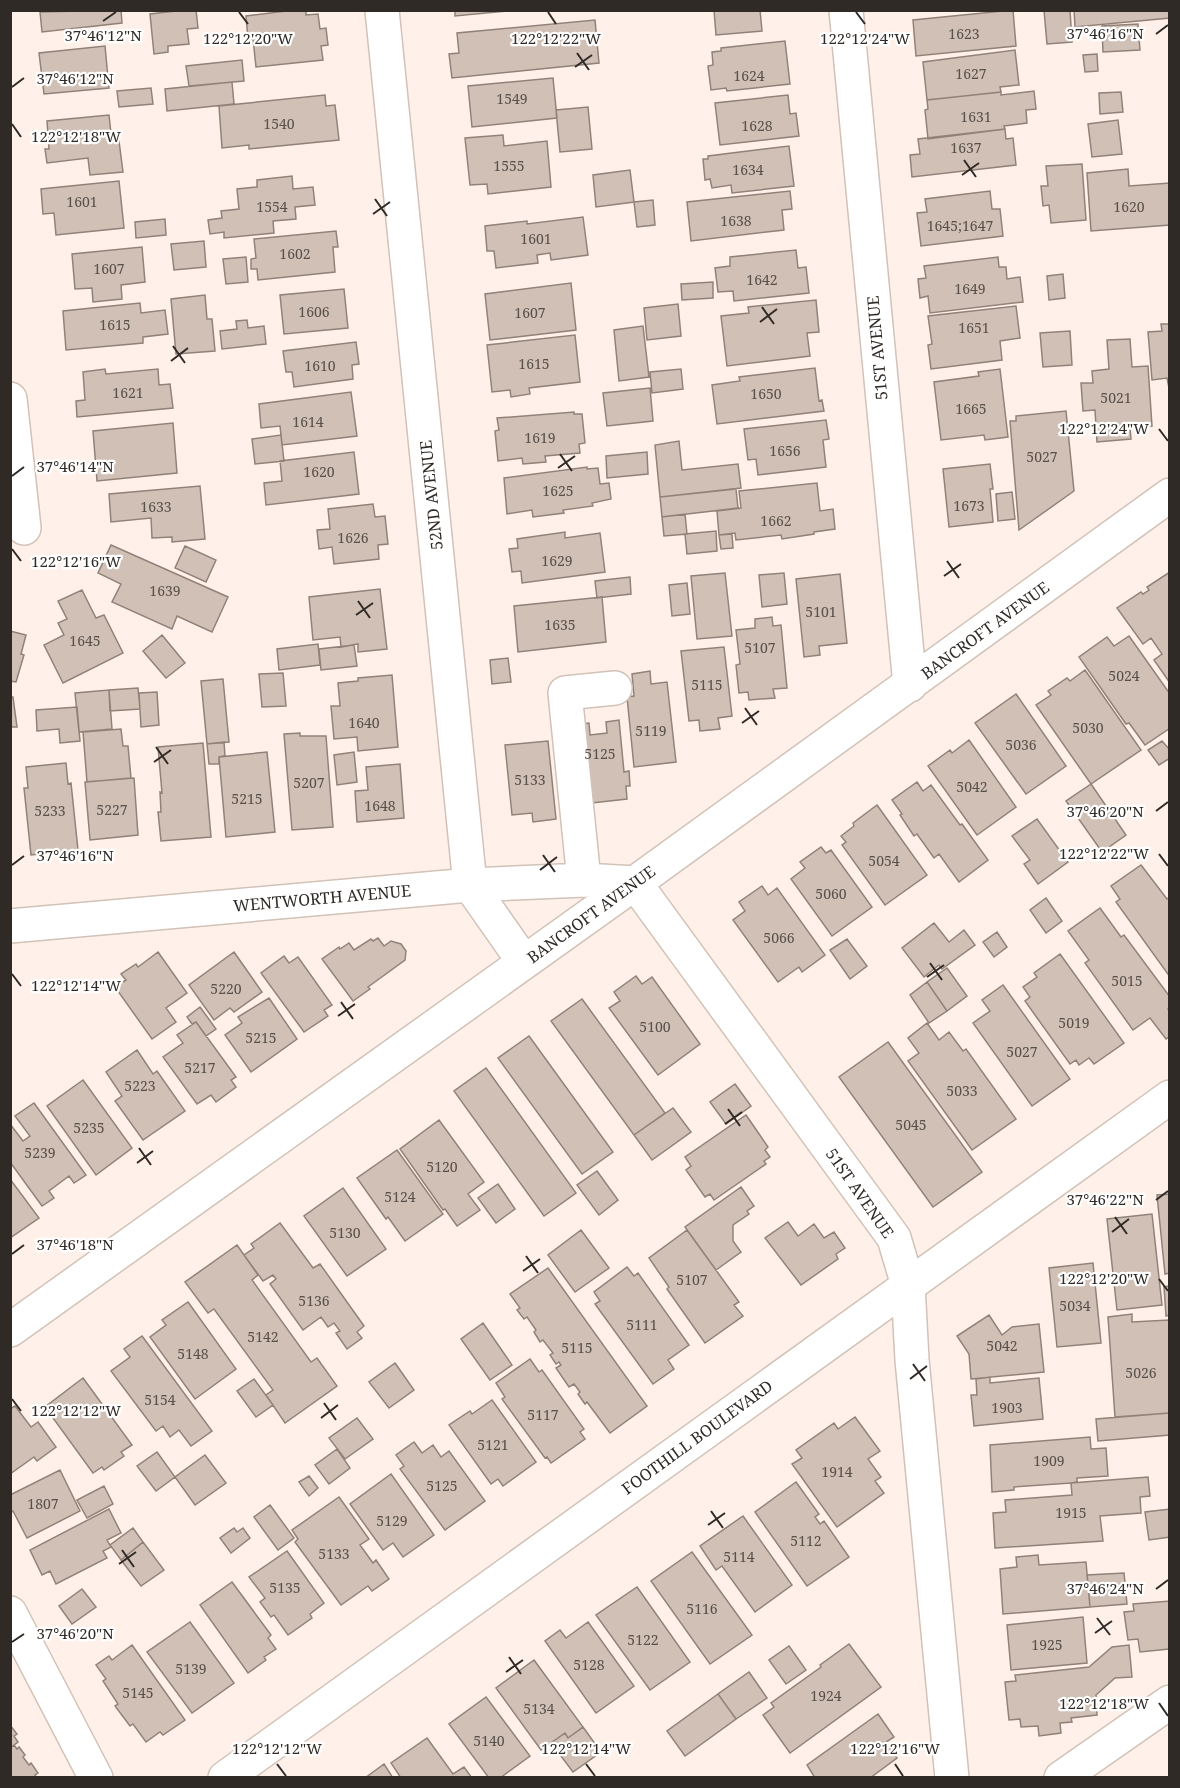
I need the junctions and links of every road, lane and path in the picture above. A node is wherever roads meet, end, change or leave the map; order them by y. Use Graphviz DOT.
graph roads {
  1 [pos="382,10"];
  2 [pos="846,10"];
  3 [pos="10,399"];
  4 [pos="1170,495"];
  5 [pos="24,528"];
  6 [pos="910,685"];
  7 [pos="615,688"];
  8 [pos="584,880"];
  9 [pos="634,883"];
  10 [pos="470,885"];
  11 [pos="10,926"];
  12 [pos="524,962"];
  13 [pos="1170,1097"];
  14 [pos="908,1285"];
  15 [pos="10,1330"];
  16 [pos="15,1634"];
  17 [pos="1170,1702"];
  18 [pos="96,1778"];
  19 [pos="225,1778"];
  20 [pos="952,1778"];
  21 [pos="1061,1778"];
  1 -- 10 [label="street, 52ND AVENUE"];
  2 -- 6 [label="street, 51ST AVENUE"];
  3 -- 5 [label="street"];
  4 -- 6 [label="street, BANCROFT AVENUE"];
  6 -- 9 [label="street, BANCROFT AVENUE"];
  7 -- 8 [label="street"];
  8 -- 9 [label="street, WENTWORTH AVENUE"];
  8 -- 10 [label="street, WENTWORTH AVENUE"];
  9 -- 12 [label="street, BANCROFT AVENUE"];
  9 -- 14 [label="street, 51ST AVENUE"];
  10 -- 11 [label="street, WENTWORTH AVENUE"];
  10 -- 12 [label="street, 52ND AVENUE"];
  12 -- 15 [label="street, BANCROFT AVENUE"];
  13 -- 14 [label="street, FOOTHILL BOULEVARD"];
  14 -- 19 [label="street, FOOTHILL BOULEVARD"];
  14 -- 20 [label="street, 51ST AVENUE"];
  16 -- 18 [label="street"];
  17 -- 21 [label="street"];
}
